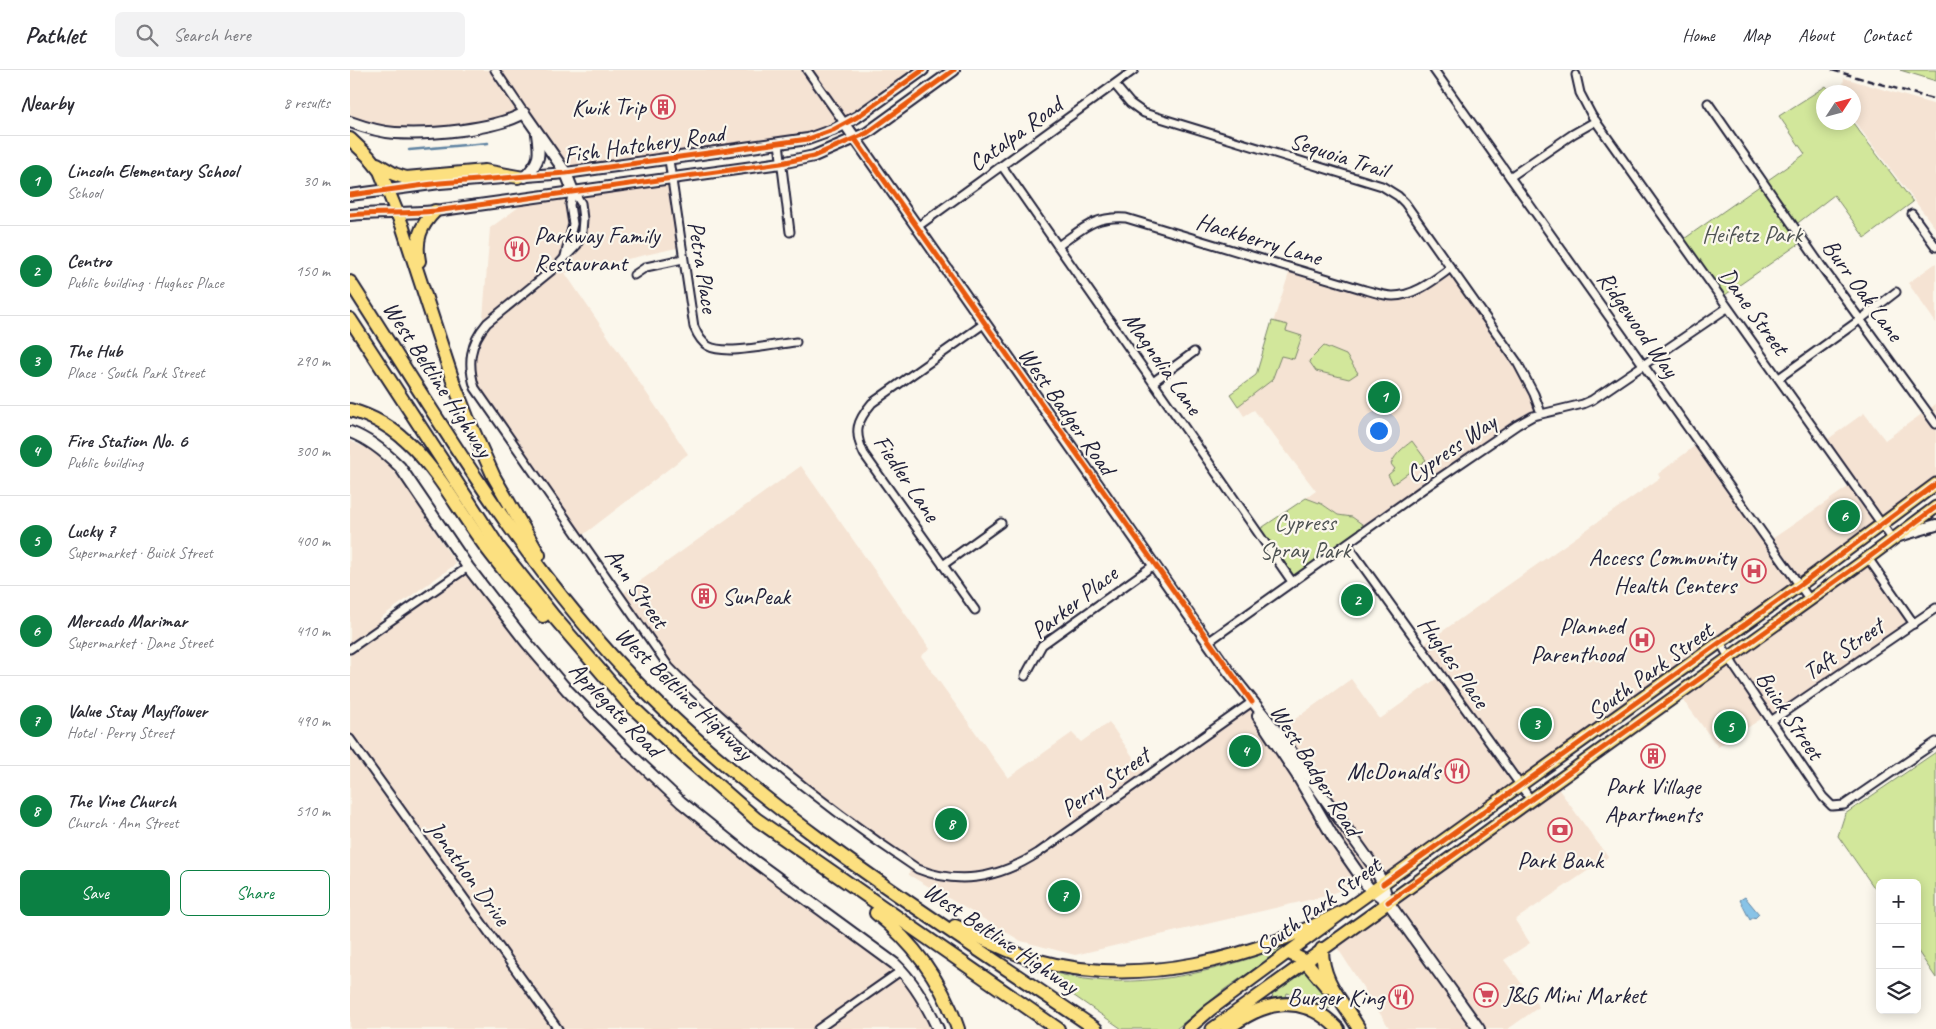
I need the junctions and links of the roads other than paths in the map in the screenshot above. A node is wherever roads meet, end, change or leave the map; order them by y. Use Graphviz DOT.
graph roads {
  1 [pos="495,70"];
  2 [pos="808,70"];
  3 [pos="923,70"];
  4 [pos="954,70"];
  5 [pos="1134,70"];
  6 [pos="1434,70"];
  7 [pos="1576,75"];
  8 [pos="1115,85"];
  9 [pos="1708,103"];
  10 [pos="524,113"];
  11 [pos="1596,121"];
  12 [pos="350,122"];
  13 [pos="845,124"];
  14 [pos="536,130"];
  15 [pos="855,138"];
  16 [pos="350,139"];
  17 [pos="779,143"];
  18 [pos="368,156"];
  19 [pos="669,160"];
  20 [pos="781,163"];
  21 [pos="1002,166"];
  22 [pos="566,173"];
  23 [pos="522,177"];
  24 [pos="671,177"];
  25 [pos="1510,177"];
  26 [pos="388,190"];
  27 [pos="573,191"];
  28 [pos="350,195"];
  29 [pos="435,210"];
  30 [pos="396,213"];
  31 [pos="1912,214"];
  32 [pos="350,215"];
  33 [pos="917,227"];
  34 [pos="790,232"];
  35 [pos="1058,246"];
  36 [pos="1936,247"];
  37 [pos="683,259"];
  38 [pos="1451,268"];
  39 [pos="634,275"];
  40 [pos="350,282"];
  41 [pos="1896,292"];
  42 [pos="1728,308"];
  43 [pos="350,319"];
  44 [pos="1861,319"];
  45 [pos="985,323"];
  46 [pos="437,332"];
  47 [pos="796,342"];
  48 [pos="1194,352"];
  49 [pos="1644,366"];
  50 [pos="1779,378"];
  51 [pos="1153,382"];
  52 [pos="350,410"];
  53 [pos="1541,413"];
  54 [pos="1936,424"];
  55 [pos="350,432"];
  56 [pos="1936,484"];
  57 [pos="1936,507"];
  58 [pos="1001,522"];
  59 [pos="1882,525"];
  60 [pos="1936,525"];
  61 [pos="1895,538"];
  62 [pos="1348,544"];
  63 [pos="1868,558"];
  64 [pos="943,565"];
  65 [pos="1154,565"];
  66 [pos="468,566"];
  67 [pos="1293,583"];
  68 [pos="1800,585"];
  69 [pos="1810,600"];
  70 [pos="1936,608"];
  71 [pos="975,610"];
  72 [pos="1914,624"];
  73 [pos="589,630"];
  74 [pos="1208,642"];
  75 [pos="1720,642"];
  76 [pos="350,649"];
  77 [pos="1729,657"];
  78 [pos="1025,676"];
  79 [pos="606,680"];
  80 [pos="1252,702"];
  81 [pos="1771,721"];
  82 [pos="350,739"];
  83 [pos="1936,742"];
  84 [pos="1520,786"];
  85 [pos="1531,800"];
  86 [pos="756,819"];
  87 [pos="973,877"];
  88 [pos="1383,884"];
  89 [pos="1372,891"];
  90 [pos="1388,902"];
  91 [pos="1346,910"];
  92 [pos="932,917"];
  93 [pos="1322,949"];
  94 [pos="1289,954"];
  95 [pos="1305,961"];
  96 [pos="902,970"];
  97 [pos="1337,998"];
  98 [pos="558,1029"];
  99 [pos="818,1029"];
  100 [pos="938,1029"];
  101 [pos="958,1029"];
  102 [pos="1058,1029"];
  103 [pos="1096,1029"];
  104 [pos="1188,1029"];
  105 [pos="1212,1029"];
  106 [pos="1227,1029"];
  107 [pos="1338,1029"];
  108 [pos="1359,1029"];
  109 [pos="1479,1029"];
  1 -- 10 [label="street"];
  2 -- 13 [label="street, West Badger Road"];
  3 -- 13 [label="street, Fish Hatchery Road"];
  4 -- 15 [label="street, Fish Hatchery Road"];
  5 -- 8 [label="street, Catalpa Road"];
  6 -- 25 [label="street, Ridgewood Way"];
  7 -- 11 [label="street, Dane Street"];
  8 -- 21 [label="street, Catalpa Road"];
  8 -- 38 [label="street, Sequoia Trail"];
  9 -- 44 [label="street, Burr Oak Lane"];
  10 -- 12 [label="street"];
  10 -- 14 [label="street"];
  11 -- 25 [label="street"];
  11 -- 42 [label="street, Dane Street"];
  13 -- 15 [label="street, West Badger Road"];
  13 -- 17 [label="street, Fish Hatchery Road"];
  14 -- 22 [label="street"];
  14 -- 23 [label="street"];
  15 -- 20 [label="street, Fish Hatchery Road"];
  15 -- 33 [label="street, West Badger Road"];
  16 -- 18 [label="highway"];
  17 -- 19 [label="street, Fish Hatchery Road"];
  17 -- 20 [label="street"];
  18 -- 23 [label="highway"];
  18 -- 26 [label="highway"];
  19 -- 22 [label="street, Fish Hatchery Road"];
  19 -- 24 [label="street, Petra Place"];
  20 -- 24 [label="street, Fish Hatchery Road"];
  20 -- 34 [label="street"];
  21 -- 33 [label="street, Catalpa Road"];
  21 -- 35 [label="street, Magnolia Lane"];
  22 -- 23 [label="street, Fish Hatchery Road"];
  22 -- 27 [label="street"];
  23 -- 26 [label="street, Fish Hatchery Road"];
  24 -- 27 [label="street, Fish Hatchery Road"];
  24 -- 37 [label="street, Petra Place"];
  25 -- 49 [label="street, Ridgewood Way"];
  26 -- 28 [label="street, Fish Hatchery Road"];
  26 -- 30 [label="highway"];
  27 -- 29 [label="street, Fish Hatchery Road"];
  27 -- 87 [label="street, Ann Street"];
  29 -- 30 [label="street, Fish Hatchery Road"];
  29 -- 46 [label="highway"];
  30 -- 32 [label="street, Fish Hatchery Road"];
  30 -- 46 [label="highway"];
  31 -- 36 [label="street"];
  33 -- 45 [label="street, West Badger Road"];
  35 -- 38 [label="street, Hackberry Lane"];
  35 -- 51 [label="street, Magnolia Lane"];
  37 -- 39 [label="street"];
  37 -- 47 [label="street, Petra Place"];
  38 -- 53 [label="street, Sequoia Trail"];
  40 -- 73 [label="highway, West Beltline Highway"];
  41 -- 44 [label="street"];
  42 -- 49 [label="street, Cypress Way"];
  42 -- 50 [label="street, Dane Street"];
  43 -- 79 [label="highway, West Beltline Highway"];
  44 -- 50 [label="street"];
  44 -- 54 [label="street, Burr Oak Lane"];
  45 -- 64 [label="street, Fiedler Lane"];
  45 -- 65 [label="street, West Badger Road"];
  46 -- 73 [label="highway"];
  48 -- 51 [label="street"];
  49 -- 53 [label="street, Cypress Way"];
  49 -- 68 [label="street, Ridgewood Way"];
  50 -- 59 [label="street, Dane Street"];
  51 -- 67 [label="street, Magnolia Lane"];
  52 -- 79 [label="highway"];
  53 -- 62 [label="street, Cypress Way"];
  55 -- 66 [label="street, Applegate Road"];
  56 -- 59 [label="main road, South Park Street"];
  57 -- 61 [label="main road, South Park Street"];
  58 -- 64 [label="street"];
  59 -- 61 [label="street, Dane Street"];
  59 -- 68 [label="main road, South Park Street"];
  60 -- 61 [label="street"];
  61 -- 63 [label="main road, South Park Street"];
  62 -- 67 [label="street, Cypress Way"];
  62 -- 84 [label="street, Hughes Place"];
  63 -- 69 [label="main road, South Park Street"];
  63 -- 72 [label="street"];
  64 -- 71 [label="street, Fiedler Lane"];
  65 -- 74 [label="street, West Badger Road"];
  65 -- 78 [label="street, Parker Place"];
  66 -- 76 [label="street"];
  66 -- 96 [label="street, Applegate Road"];
  67 -- 74 [label="street, Cypress Way"];
  68 -- 69 [label="street, Ridgewood Way"];
  68 -- 75 [label="main road, South Park Street"];
  69 -- 77 [label="main road, South Park Street"];
  70 -- 72 [label="street, Taft Street"];
  72 -- 81 [label="street, Taft Street"];
  73 -- 92 [label="highway, West Beltline Highway"];
  74 -- 80 [label="street, West Badger Road"];
  75 -- 77 [label="street, Buick Street"];
  75 -- 84 [label="main road, South Park Street"];
  77 -- 81 [label="street, Buick Street"];
  77 -- 85 [label="main road, South Park Street"];
  79 -- 86 [label="highway, West Beltline Highway"];
  80 -- 87 [label="street, Perry Street"];
  80 -- 88 [label="street, West Badger Road"];
  80 -- 89 [label="street, West Badger Road"];
  81 -- 83 [label="street, Buick Street"];
  82 -- 98 [label="street, Jonathon Drive"];
  84 -- 85 [label="street, Hughes Place"];
  84 -- 88 [label="main road, South Park Street"];
  85 -- 90 [label="main road, South Park Street"];
  86 -- 101 [label="highway"];
  86 -- 102 [label="highway, West Beltline Highway"];
  88 -- 89 [label="main road, South Park Street"];
  88 -- 90 [label="street, West Badger Road"];
  89 -- 90 [label="street, West Badger Road"];
  89 -- 91 [label="main road, South Park Street"];
  90 -- 93 [label="main road, South Park Street"];
  90 -- 109 [label="street, West Badger Road"];
  91 -- 92 [label="highway"];
  91 -- 94 [label="main road, South Park Street"];
  92 -- 103 [label="highway, West Beltline Highway"];
  93 -- 95 [label="main road, South Park Street"];
  93 -- 97 [label="highway"];
  94 -- 95 [label="highway"];
  94 -- 104 [label="main road, South Park Street"];
  95 -- 97 [label="highway"];
  95 -- 105 [label="main road, South Park Street"];
  96 -- 99 [label="street"];
  96 -- 100 [label="street, Applegate Road"];
  97 -- 108 [label="highway"];
  106 -- 107 [label="highway"];
}
